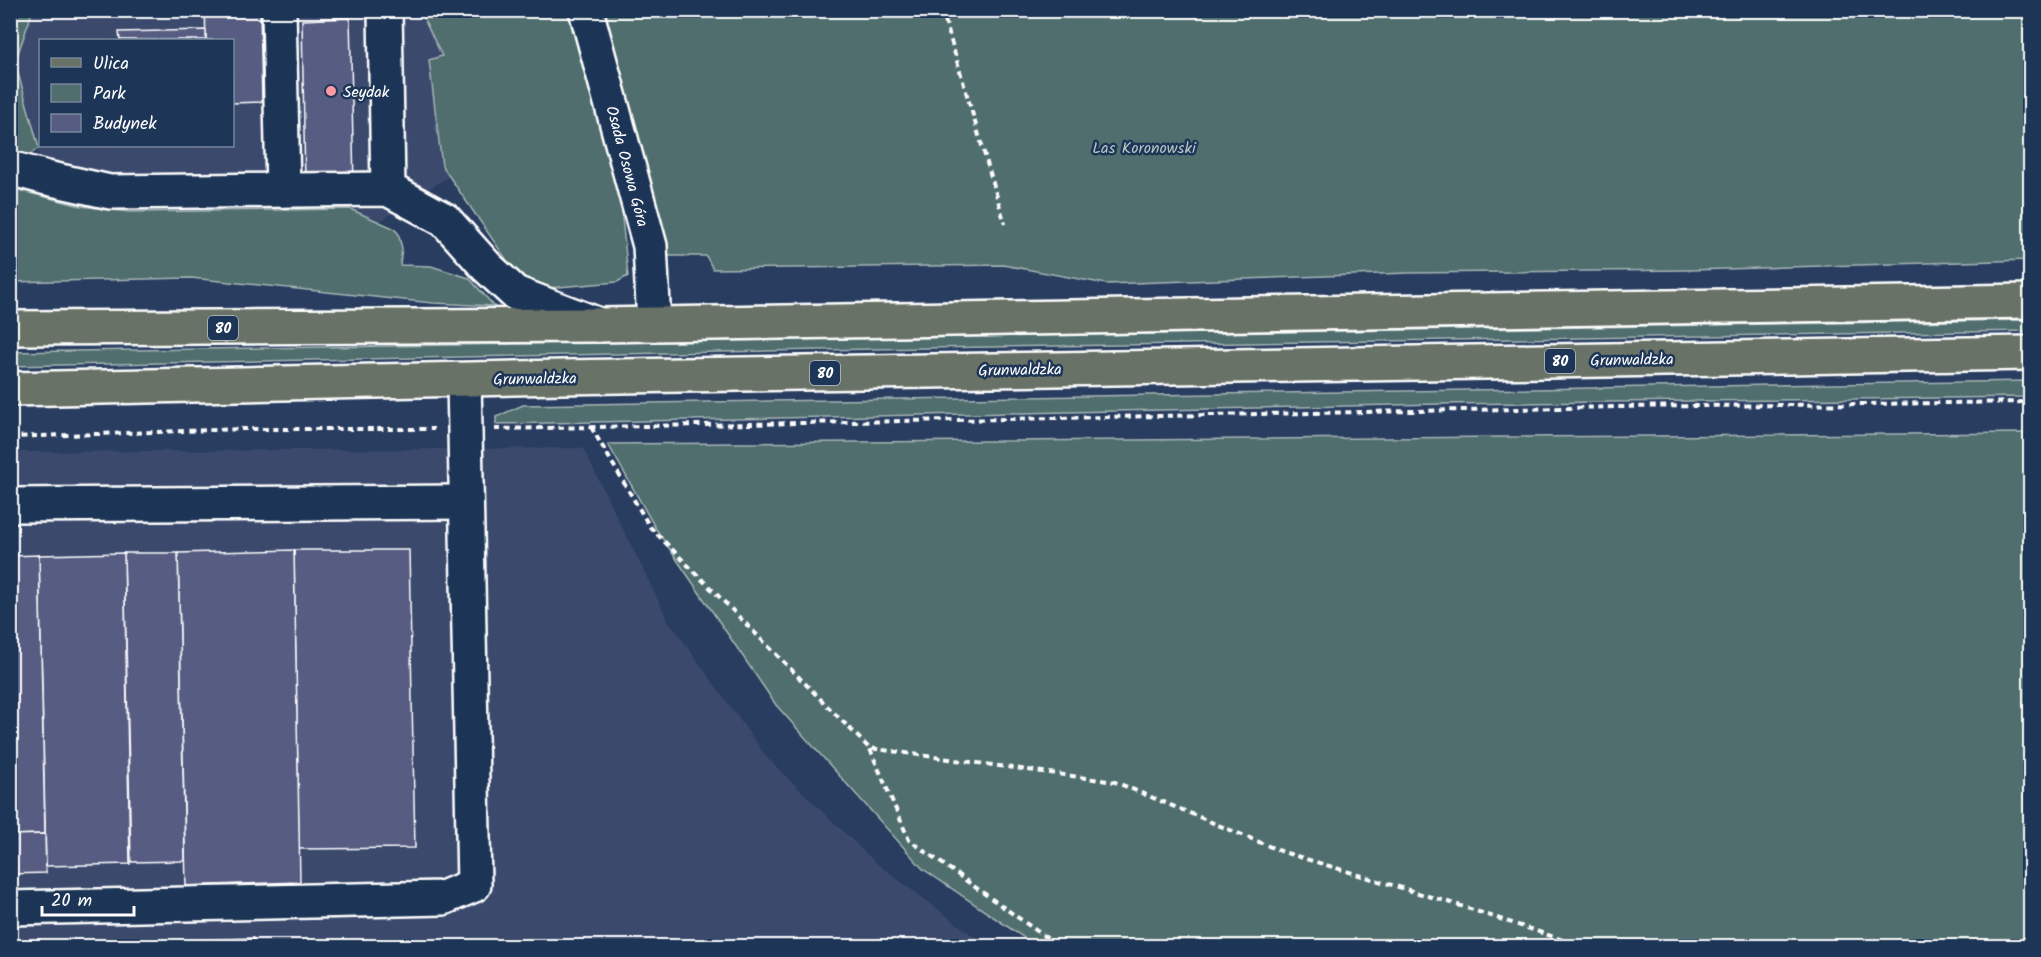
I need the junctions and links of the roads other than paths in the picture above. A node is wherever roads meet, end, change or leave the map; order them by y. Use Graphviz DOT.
graph roads {
  1 [pos="279,10"];
  2 [pos="385,10"];
  3 [pos="586,10"];
  4 [pos="10,168"];
  5 [pos="388,189"];
  6 [pos="283,190"];
  7 [pos="2031,301"];
  8 [pos="654,324"];
  9 [pos="599,325"];
  10 [pos="10,328"];
  11 [pos="2031,353"];
  12 [pos="464,380"];
  13 [pos="10,388"];
  14 [pos="465,501"];
  15 [pos="10,505"];
  16 [pos="10,908"];
  1 -- 6 [label="street"];
  2 -- 5 [label="street"];
  3 -- 8 [label="street, Osada Osowa Góra"];
  4 -- 6 [label="street"];
  5 -- 6 [label="street"];
  5 -- 9 [label="street"];
  7 -- 8 [label="main road, 80"];
  8 -- 9 [label="main road, 80"];
  9 -- 10 [label="main road, 80"];
  11 -- 12 [label="main road, Grunwaldzka / 80"];
  12 -- 13 [label="main road, Grunwaldzka / 80"];
  12 -- 14 [label="street"];
  14 -- 15 [label="street"];
  14 -- 16 [label="street"];
}
